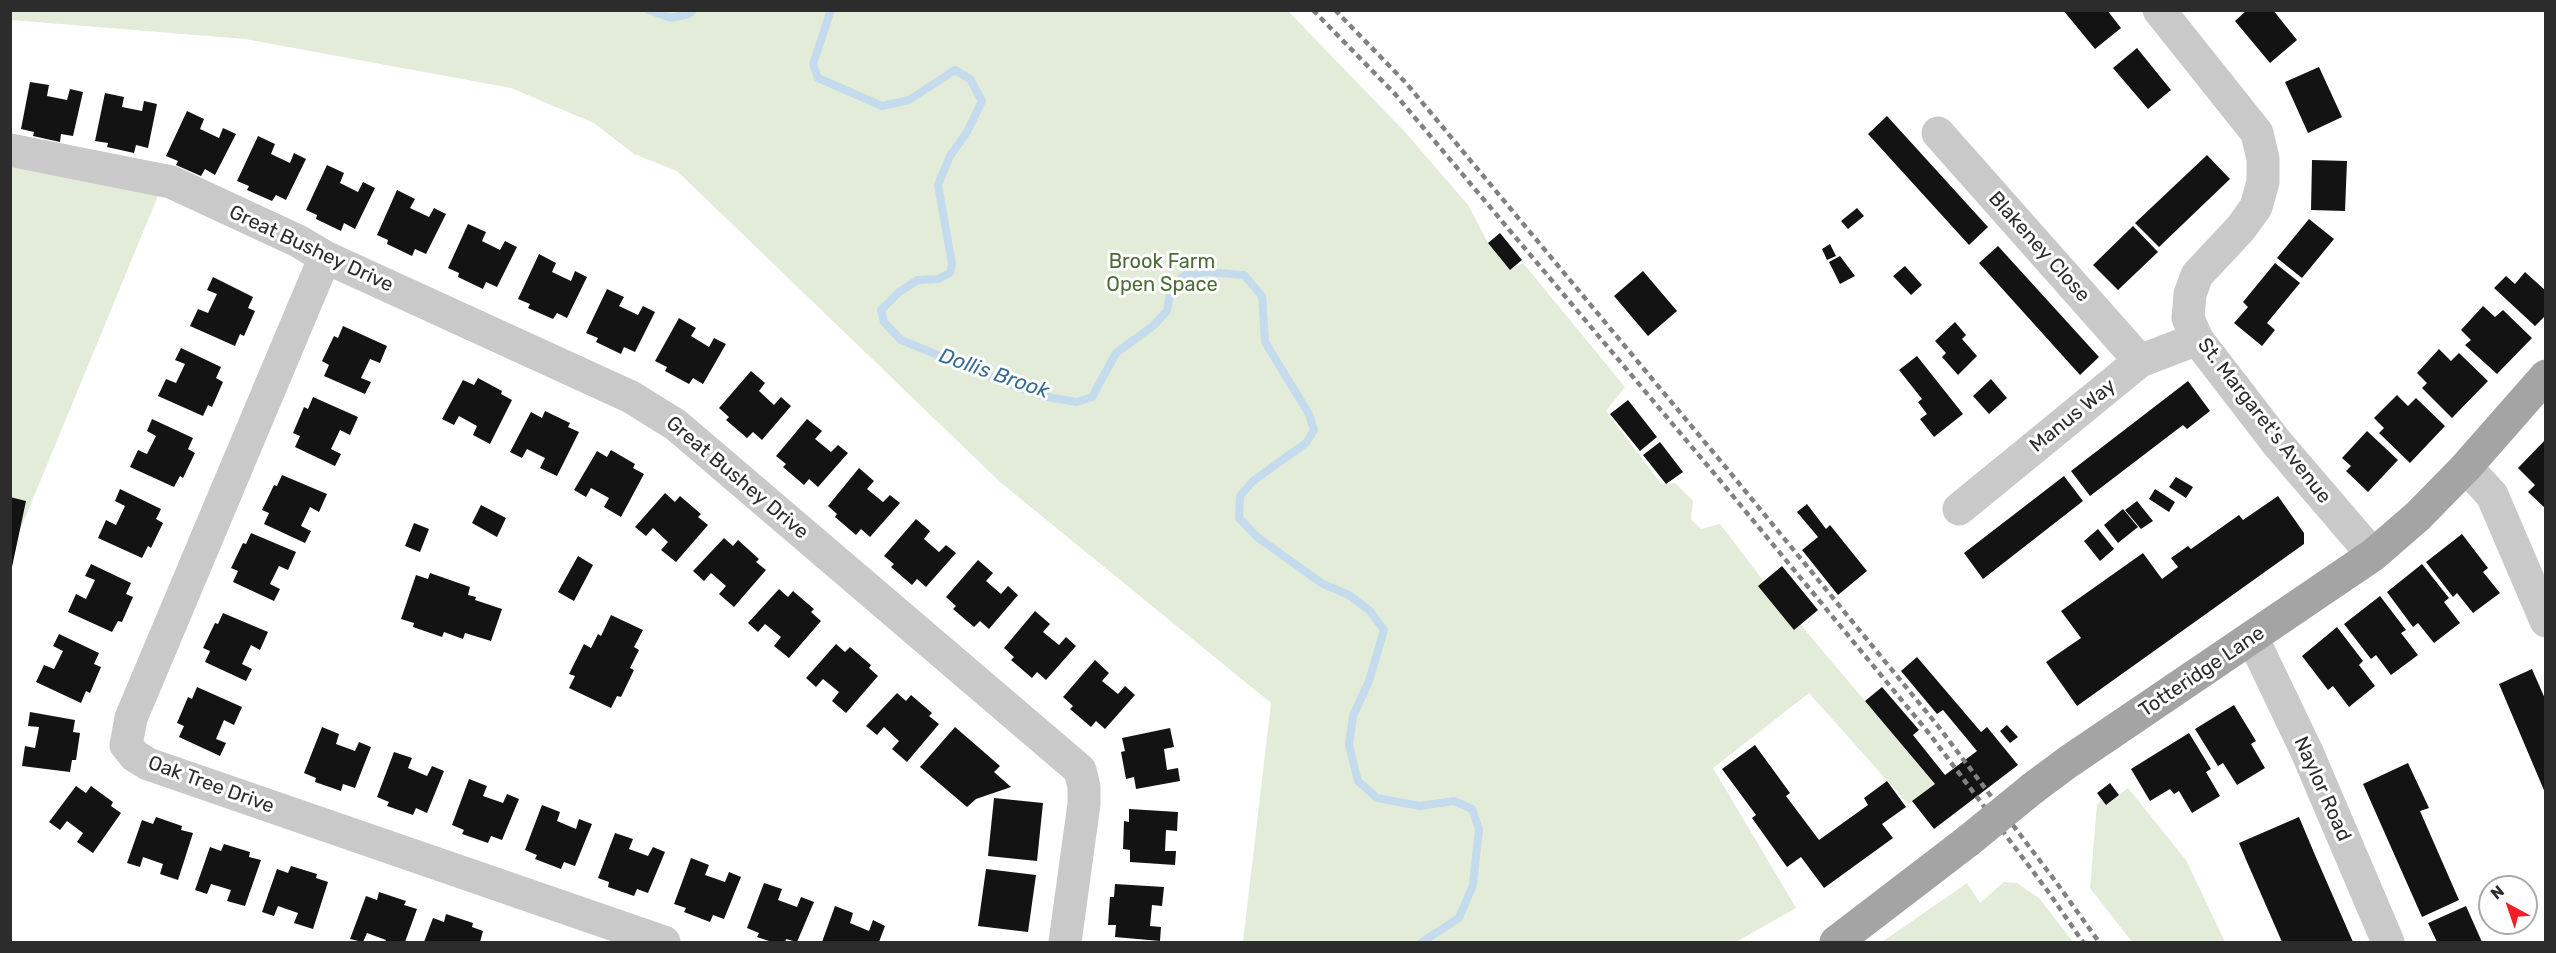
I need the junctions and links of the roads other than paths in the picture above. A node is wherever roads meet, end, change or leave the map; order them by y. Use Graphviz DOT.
graph roads {
  1 [pos="2158,10"];
  2 [pos="1938,133"];
  3 [pos="10,150"];
  4 [pos="325,257"];
  5 [pos="2197,339"];
  6 [pos="2140,362"];
  7 [pos="2546,376"];
  8 [pos="2466,467"];
  9 [pos="1959,510"];
  10 [pos="2373,555"];
  11 [pos="2546,621"];
  12 [pos="2252,637"];
  13 [pos="664,942"];
  14 [pos="1065,942"];
  15 [pos="1836,942"];
  16 [pos="2388,942"];
  1 -- 5 [label="street, St. Margaret's Avenue"];
  2 -- 6 [label="street, Blakeney Close"];
  3 -- 4 [label="street, Great Bushey Drive"];
  4 -- 13 [label="street, Oak Tree Drive"];
  4 -- 14 [label="street, Great Bushey Drive"];
  5 -- 6 [label="street, Manus Way"];
  5 -- 10 [label="street, St. Margaret's Avenue"];
  6 -- 9 [label="street, Manus Way"];
  7 -- 8 [label="main road, Totteridge Lane"];
  8 -- 10 [label="main road, Totteridge Lane"];
  8 -- 11 [label="street"];
  10 -- 12 [label="main road, Totteridge Lane"];
  12 -- 15 [label="main road, Totteridge Lane, bridge"];
  12 -- 16 [label="street, Naylor Road"];
}
